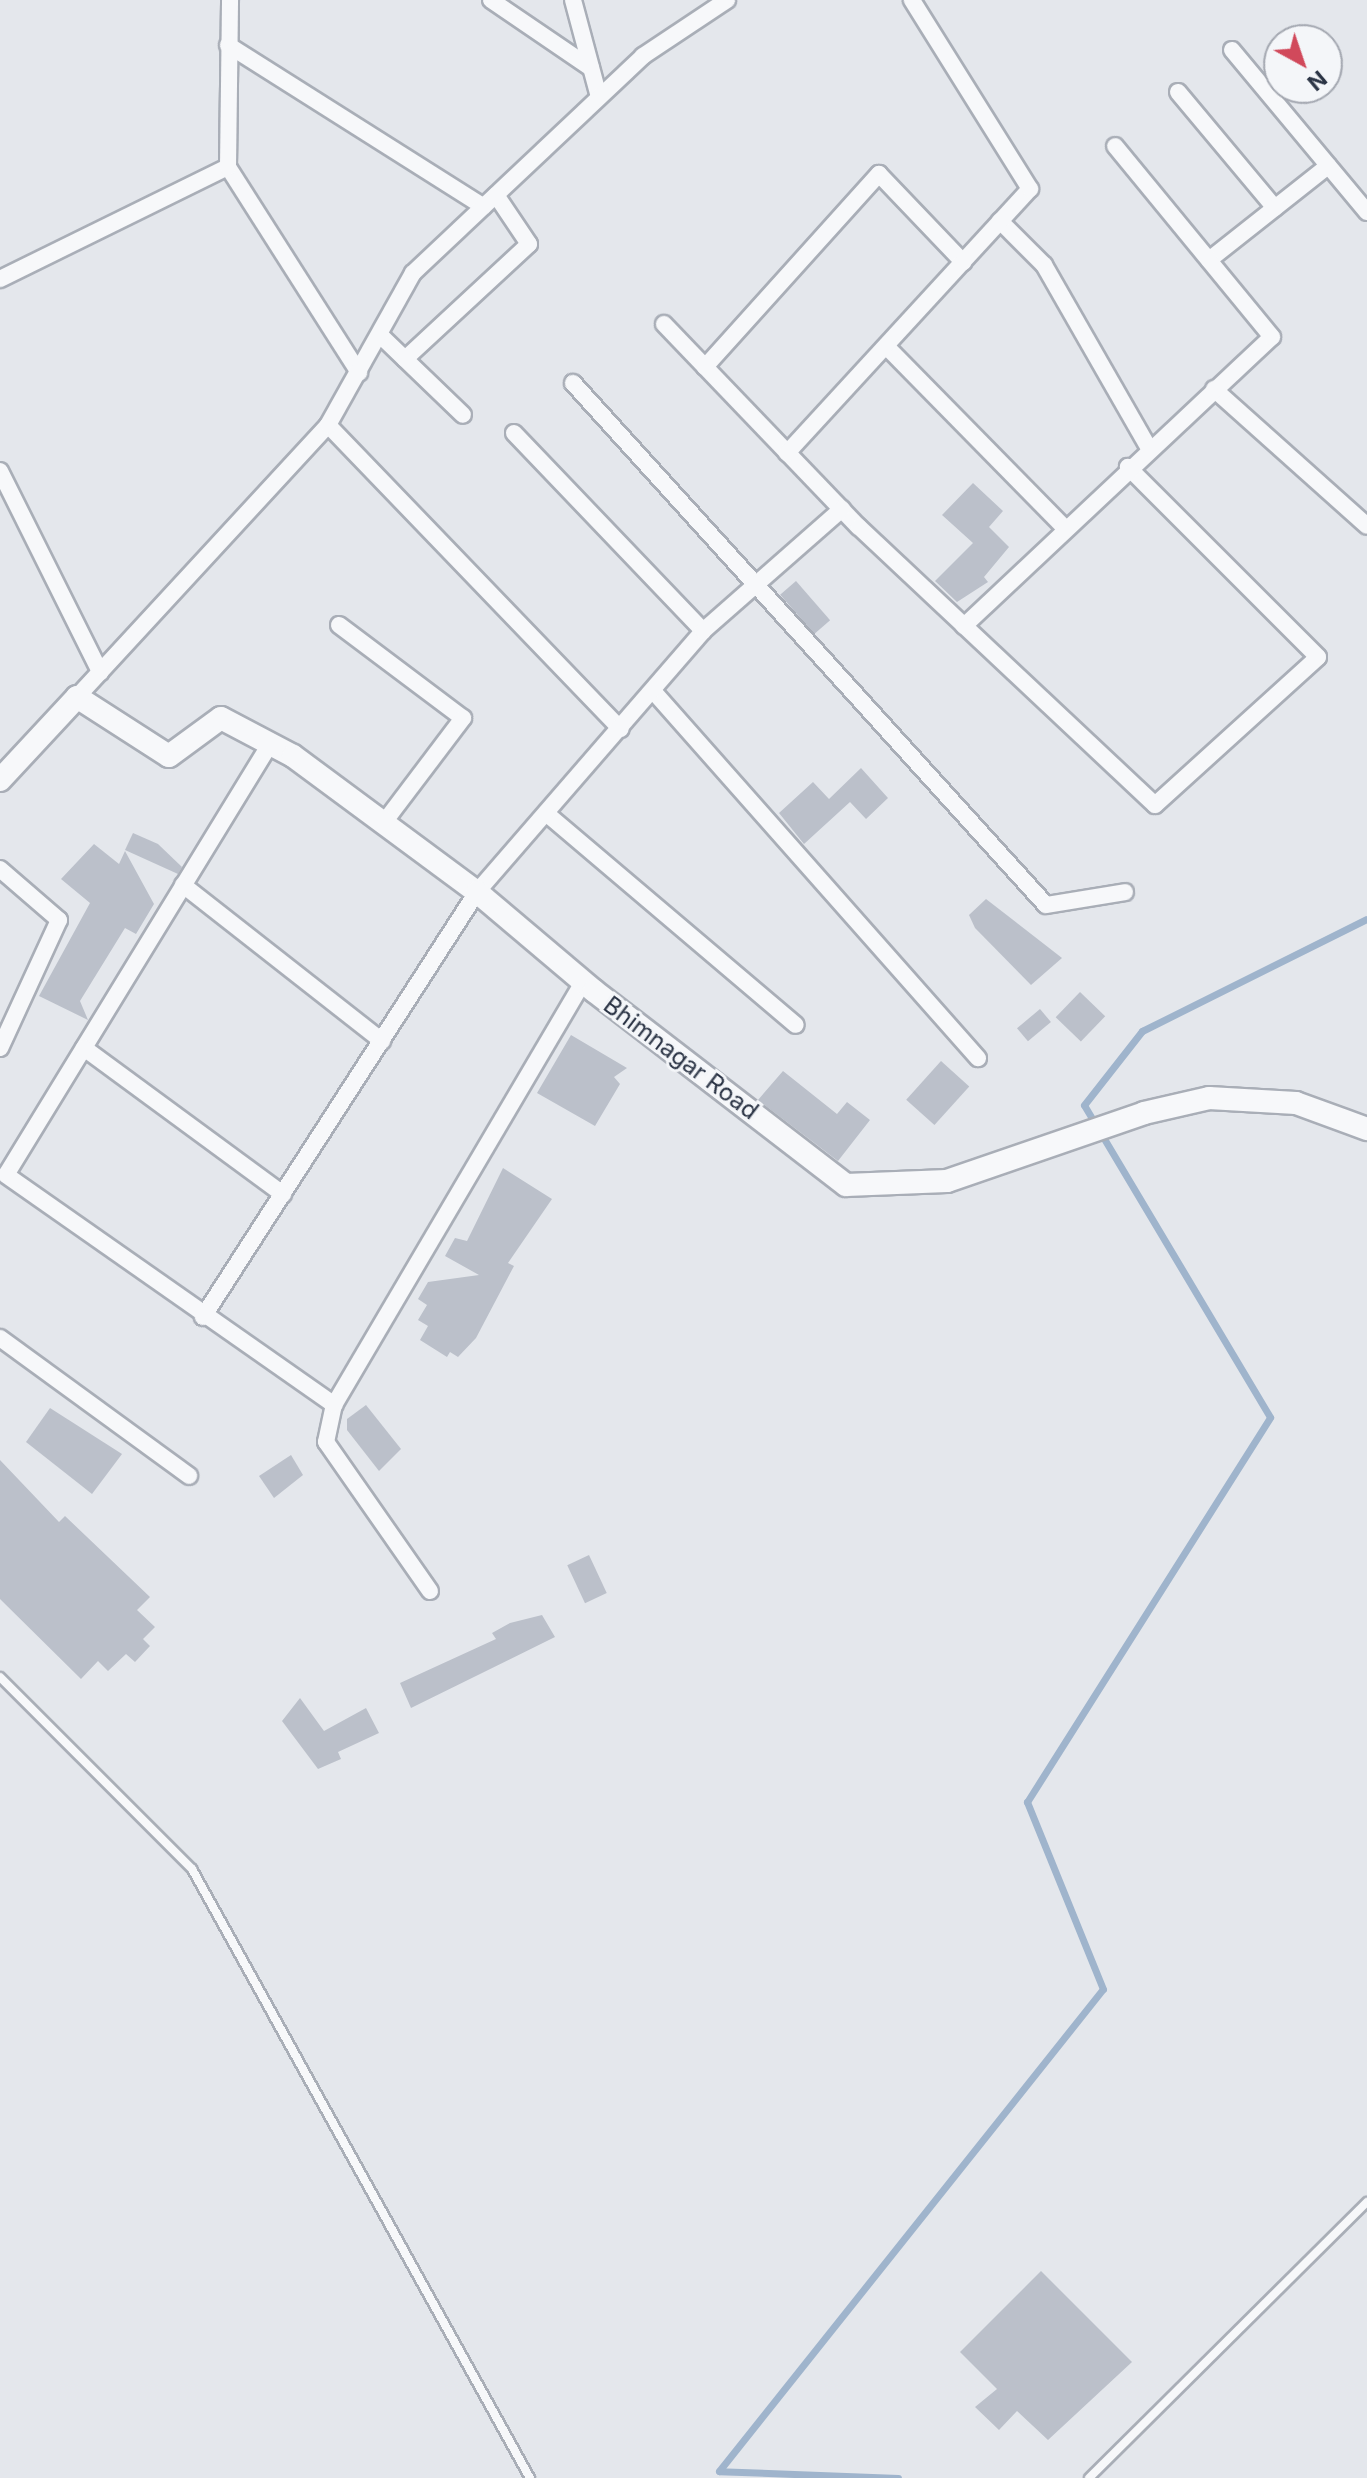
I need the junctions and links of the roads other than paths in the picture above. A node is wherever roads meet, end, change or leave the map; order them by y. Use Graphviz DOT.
graph roads {
  1 [pos="230,0"];
  2 [pos="491,0"];
  3 [pos="573,0"];
  4 [pos="727,0"];
  5 [pos="912,0"];
  6 [pos="710,5"];
  7 [pos="228,45"];
  8 [pos="1232,50"];
  9 [pos="591,68"];
  10 [pos="1178,92"];
  11 [pos="599,97"];
  12 [pos="1115,146"];
  13 [pos="1328,166"];
  14 [pos="228,167"];
  15 [pos="490,201"];
  16 [pos="1275,208"];
  17 [pos="1367,212"];
  18 [pos="1000,221"];
  19 [pos="1209,260"];
  20 [pos="963,262"];
  21 [pos="0,279"];
  22 [pos="664,324"];
  23 [pos="380,335"];
  24 [pos="886,346"];
  25 [pos="405,359"];
  26 [pos="705,367"];
  27 [pos="359,373"];
  28 [pos="573,383"];
  29 [pos="1214,389"];
  30 [pos="463,415"];
  31 [pos="328,425"];
  32 [pos="514,433"];
  33 [pos="1149,448"];
  34 [pos="787,453"];
  35 [pos="1128,467"];
  36 [pos="0,471"];
  37 [pos="842,509"];
  38 [pos="1367,526"];
  39 [pos="1065,528"];
  40 [pos="757,588"];
  41 [pos="339,625"];
  42 [pos="964,626"];
  43 [pos="703,631"];
  44 [pos="100,672"];
  45 [pos="654,692"];
  46 [pos="77,697"];
  47 [pos="621,729"];
  48 [pos="270,744"];
  49 [pos="0,780"];
  50 [pos="547,814"];
  51 [pos="382,825"];
  52 [pos="0,869"];
  53 [pos="183,885"];
  54 [pos="477,892"];
  55 [pos="1125,892"];
  56 [pos="583,982"];
  57 [pos="796,1025"];
  58 [pos="382,1041"];
  59 [pos="0,1048"];
  60 [pos="84,1048"];
  61 [pos="978,1058"];
  62 [pos="1367,1129"];
  63 [pos="283,1194"];
  64 [pos="203,1317"];
  65 [pos="0,1338"];
  66 [pos="334,1405"];
  67 [pos="189,1476"];
  68 [pos="430,1591"];
  69 [pos="0,1677"];
  70 [pos="1367,2202"];
  71 [pos="530,2478"];
  72 [pos="1089,2478"];
  1 -- 7 [label="street"];
  2 -- 9 [label="street"];
  3 -- 9 [label="street"];
  4 -- 6 [label="street"];
  5 -- 18 [label="street"];
  6 -- 11 [label="street"];
  7 -- 14 [label="street"];
  7 -- 15 [label="street"];
  8 -- 13 [label="street"];
  9 -- 11 [label="street"];
  10 -- 16 [label="street"];
  11 -- 15 [label="street"];
  12 -- 19 [label="street"];
  13 -- 16 [label="street"];
  13 -- 17 [label="street"];
  14 -- 21 [label="street"];
  14 -- 27 [label="street"];
  15 -- 23 [label="street"];
  15 -- 25 [label="street"];
  16 -- 19 [label="street"];
  18 -- 20 [label="street"];
  18 -- 33 [label="street"];
  19 -- 29 [label="street"];
  20 -- 24 [label="street"];
  20 -- 26 [label="street"];
  22 -- 26 [label="street"];
  23 -- 25 [label="street"];
  23 -- 27 [label="street"];
  24 -- 34 [label="street"];
  24 -- 39 [label="street"];
  25 -- 30 [label="street"];
  26 -- 34 [label="street"];
  27 -- 31 [label="street"];
  28 -- 40 [label="street"];
  29 -- 33 [label="street"];
  29 -- 38 [label="street"];
  31 -- 44 [label="street"];
  31 -- 47 [label="street"];
  32 -- 43 [label="street"];
  33 -- 35 [label="street"];
  34 -- 37 [label="street"];
  35 -- 39 [label="street"];
  35 -- 42 [label="street"];
  36 -- 44 [label="street"];
  37 -- 40 [label="street"];
  37 -- 42 [label="street"];
  39 -- 42 [label="street"];
  40 -- 43 [label="street"];
  40 -- 55 [label="street"];
  41 -- 51 [label="street"];
  43 -- 45 [label="street"];
  44 -- 46 [label="street"];
  45 -- 47 [label="street"];
  45 -- 61 [label="street"];
  46 -- 48 [label="street, Bhimnagar Road"];
  46 -- 49 [label="street"];
  47 -- 50 [label="street"];
  48 -- 51 [label="street, Bhimnagar Road"];
  48 -- 53 [label="street"];
  50 -- 54 [label="street"];
  50 -- 57 [label="street"];
  51 -- 54 [label="street, Bhimnagar Road"];
  52 -- 59 [label="street"];
  53 -- 58 [label="street"];
  53 -- 60 [label="street"];
  54 -- 56 [label="street, Bhimnagar Road"];
  54 -- 58 [label="street"];
  56 -- 62 [label="street, Bhimnagar Road"];
  56 -- 66 [label="street"];
  58 -- 63 [label="street"];
  60 -- 63 [label="street"];
  60 -- 64 [label="street"];
  63 -- 64 [label="street"];
  64 -- 66 [label="street"];
  65 -- 67 [label="street"];
  66 -- 68 [label="street"];
  69 -- 71 [label="lane"];
  70 -- 72 [label="lane"];
}
